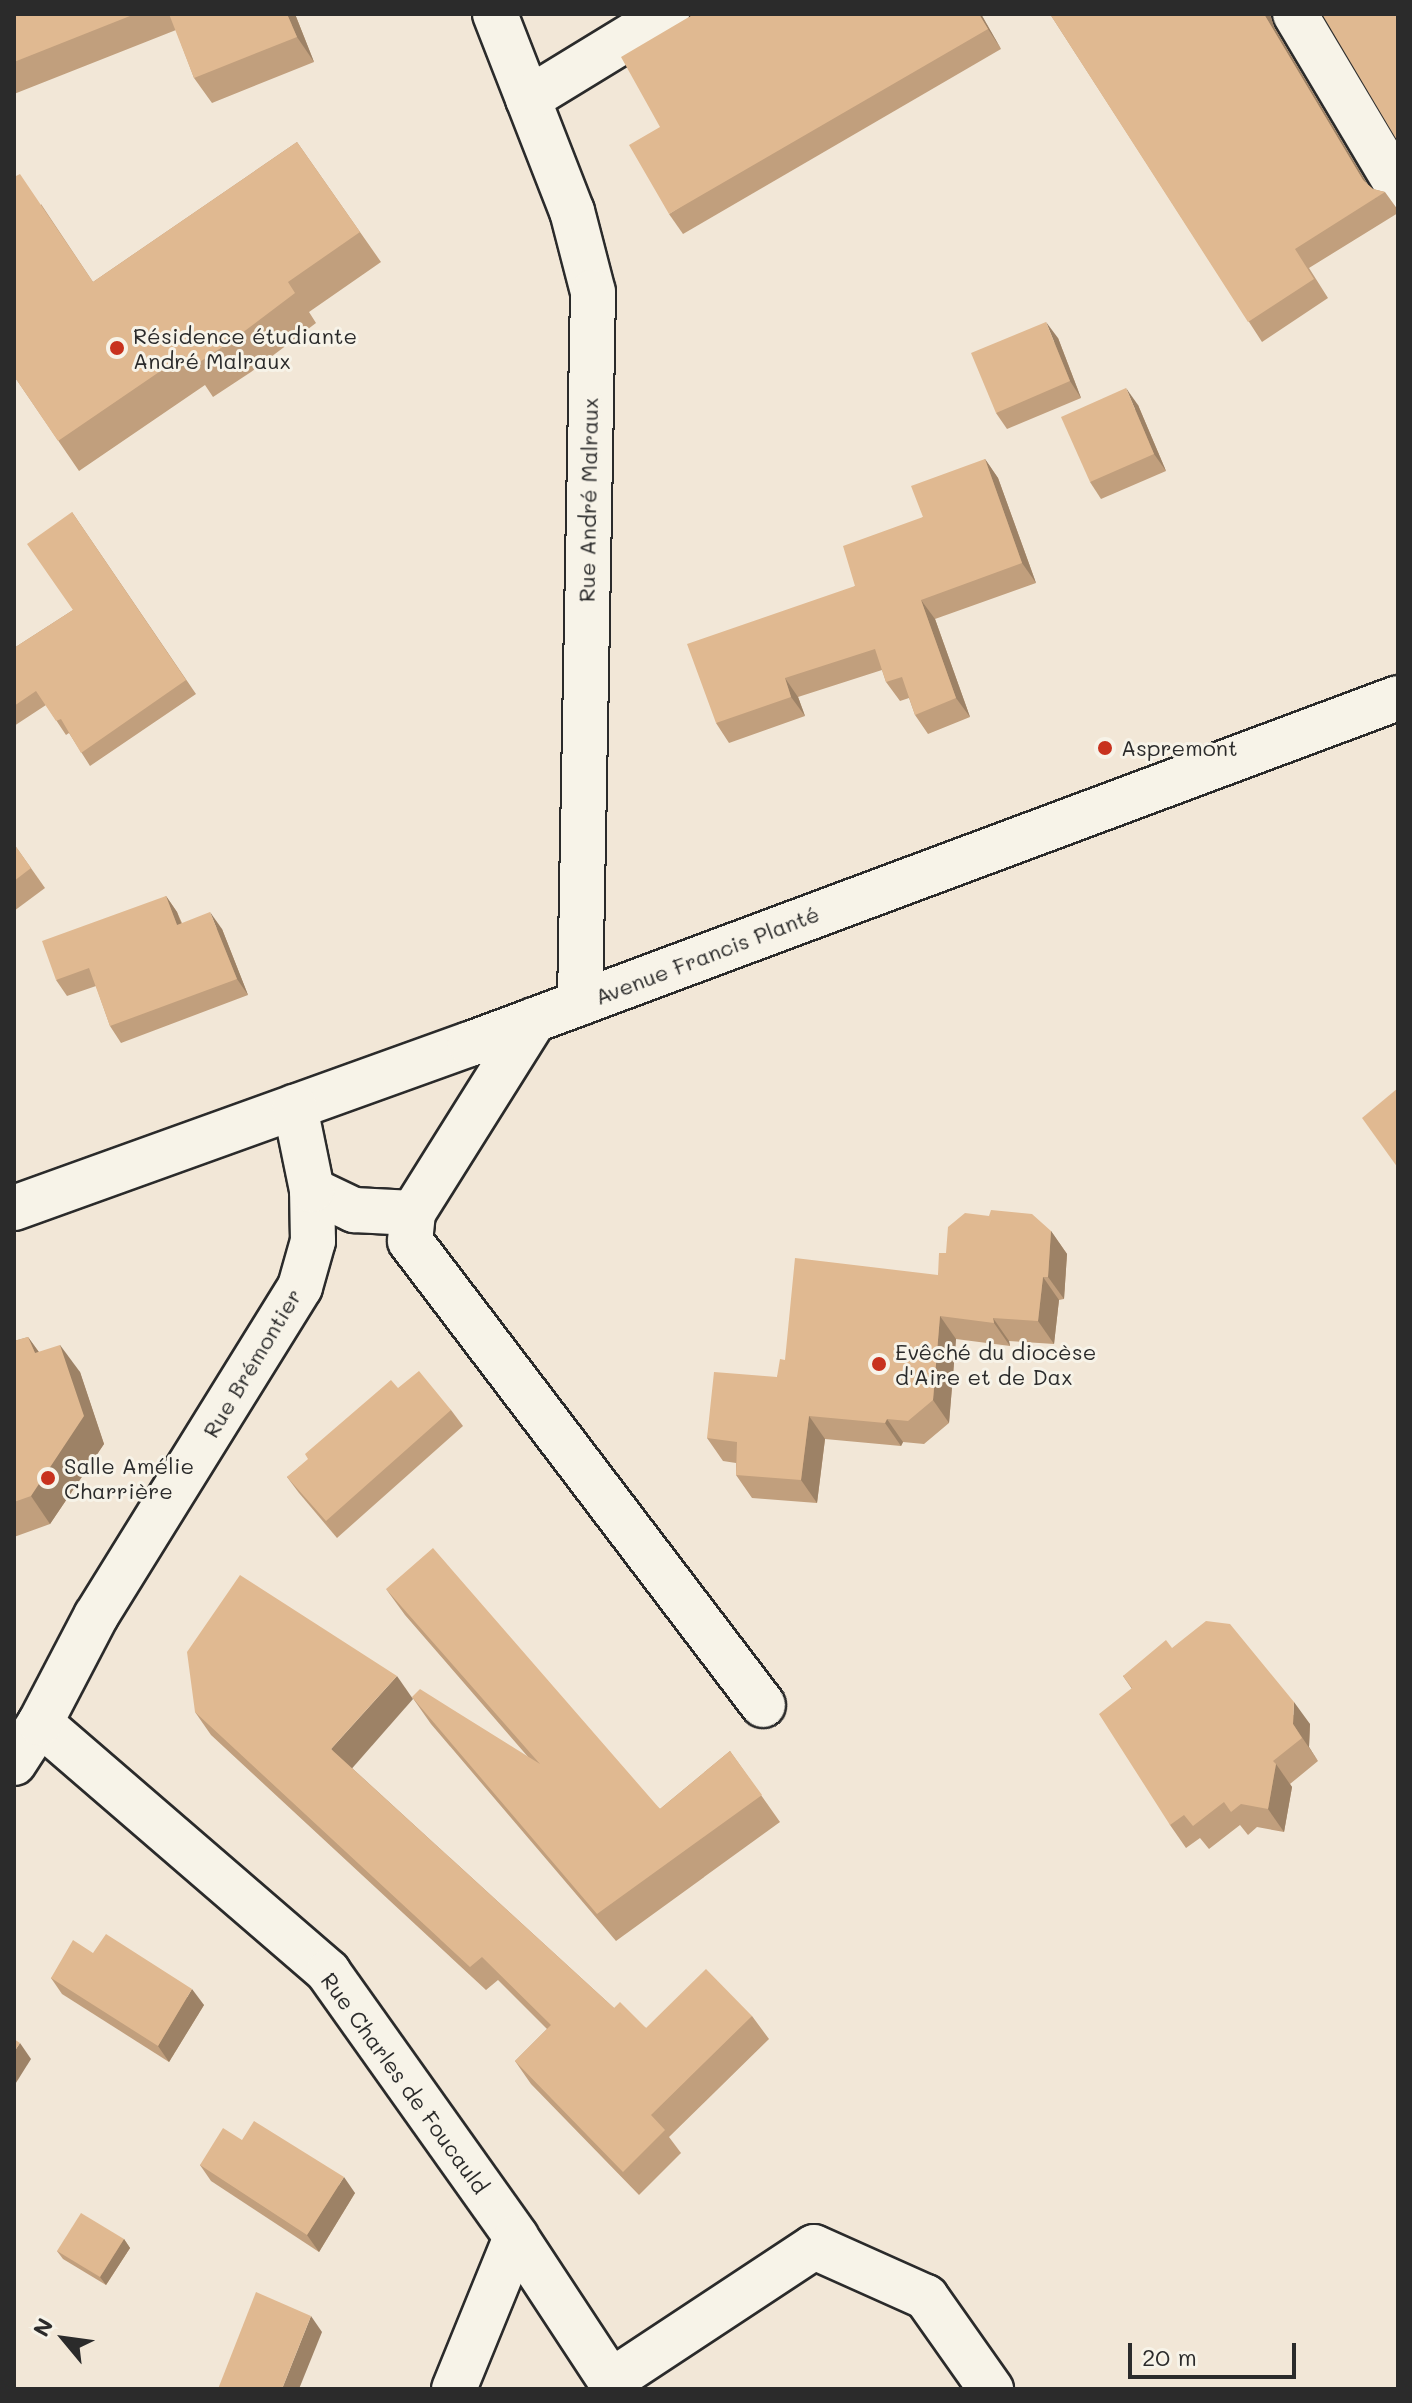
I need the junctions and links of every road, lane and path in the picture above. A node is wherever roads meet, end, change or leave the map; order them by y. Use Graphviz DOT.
graph roads {
  1 [pos="495,14"];
  2 [pos="667,14"];
  3 [pos="1295,14"];
  4 [pos="528,99"];
  5 [pos="1398,187"];
  6 [pos="1398,698"];
  7 [pos="580,1003"];
  8 [pos="534,1020"];
  9 [pos="295,1107"];
  10 [pos="312,1190"];
  11 [pos="14,1208"];
  12 [pos="413,1213"];
  13 [pos="763,1705"];
  14 [pos="40,1723"];
  15 [pos="14,1763"];
  16 [pos="516,2237"];
  17 [pos="614,2385"];
  18 [pos="454,2389"];
  19 [pos="991,2389"];
  1 -- 4 [label="street, Rue André Malraux"];
  2 -- 4 [label="street"];
  3 -- 5 [label="street"];
  4 -- 7 [label="street, Rue André Malraux"];
  6 -- 7 [label="street, Avenue Francis Planté"];
  7 -- 8 [label="street, Avenue Francis Planté"];
  8 -- 9 [label="street, Avenue Francis Planté"];
  8 -- 12 [label="street"];
  9 -- 10 [label="street, Rue Brémontier"];
  9 -- 11 [label="street, Avenue Francis Planté"];
  10 -- 12 [label="street"];
  10 -- 14 [label="street, Rue Brémontier"];
  12 -- 13 [label="street"];
  14 -- 15 [label="street, Rue Brémontier"];
  14 -- 16 [label="street, Rue Charles de Foucauld"];
  16 -- 17 [label="street, Rue Charles de Foucauld"];
  16 -- 18 [label="street"];
  17 -- 19 [label="street"];
}
